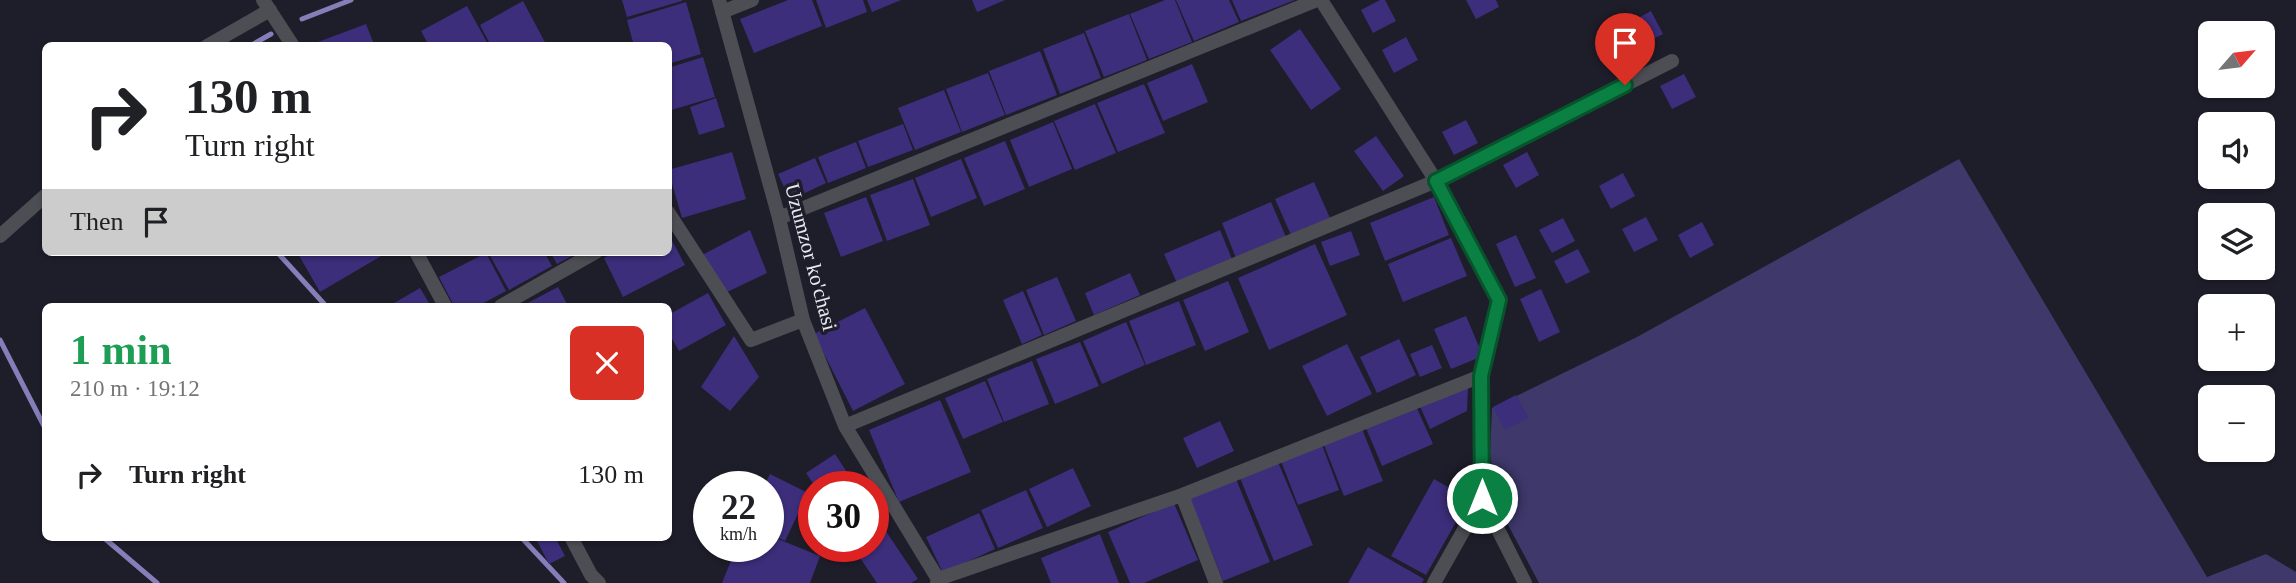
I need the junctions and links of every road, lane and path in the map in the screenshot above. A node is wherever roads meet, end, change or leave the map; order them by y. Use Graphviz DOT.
graph roads {
  1 [pos="752,0"];
  2 [pos="1319,0"];
  3 [pos="267,5"];
  4 [pos="721,6"];
  5 [pos="213,42"];
  6 [pos="290,42"];
  7 [pos="1672,61"];
  8 [pos="1436,181"];
  9 [pos="42,199"];
  10 [pos="672,218"];
  11 [pos="779,218"];
  12 [pos="0,236"];
  13 [pos="418,256"];
  14 [pos="589,256"];
  15 [pos="443,303"];
  16 [pos="506,303"];
  17 [pos="803,320"];
  18 [pos="1481,376"];
  19 [pos="845,426"];
  20 [pos="1182,495"];
  21 [pos="1482,498"];
  22 [pos="573,541"];
  23 [pos="938,581"];
  24 [pos="599,583"];
  25 [pos="1216,583"];
  26 [pos="1434,583"];
  27 [pos="1525,583"];
  1 -- 4 [label="street"];
  2 -- 8 [label="street"];
  2 -- 11 [label="street"];
  3 -- 5 [label="street"];
  3 -- 6 [label="street"];
  4 -- 11 [label="street, Uzumzor ko'chasi"];
  7 -- 8 [label="street"];
  8 -- 18 [label="street"];
  8 -- 19 [label="street"];
  9 -- 12 [label="street"];
  10 -- 17 [label="street"];
  11 -- 17 [label="street, Uzumzor ko'chasi"];
  13 -- 15 [label="street"];
  14 -- 16 [label="street"];
  17 -- 19 [label="street, Uzumzor ko'chasi"];
  18 -- 20 [label="street"];
  18 -- 21 [label="street"];
  19 -- 23 [label="street, Uzumzor ko'chasi"];
  20 -- 23 [label="street"];
  20 -- 25 [label="street"];
  21 -- 26 [label="street"];
  21 -- 27 [label="street"];
  22 -- 24 [label="street"];
}
